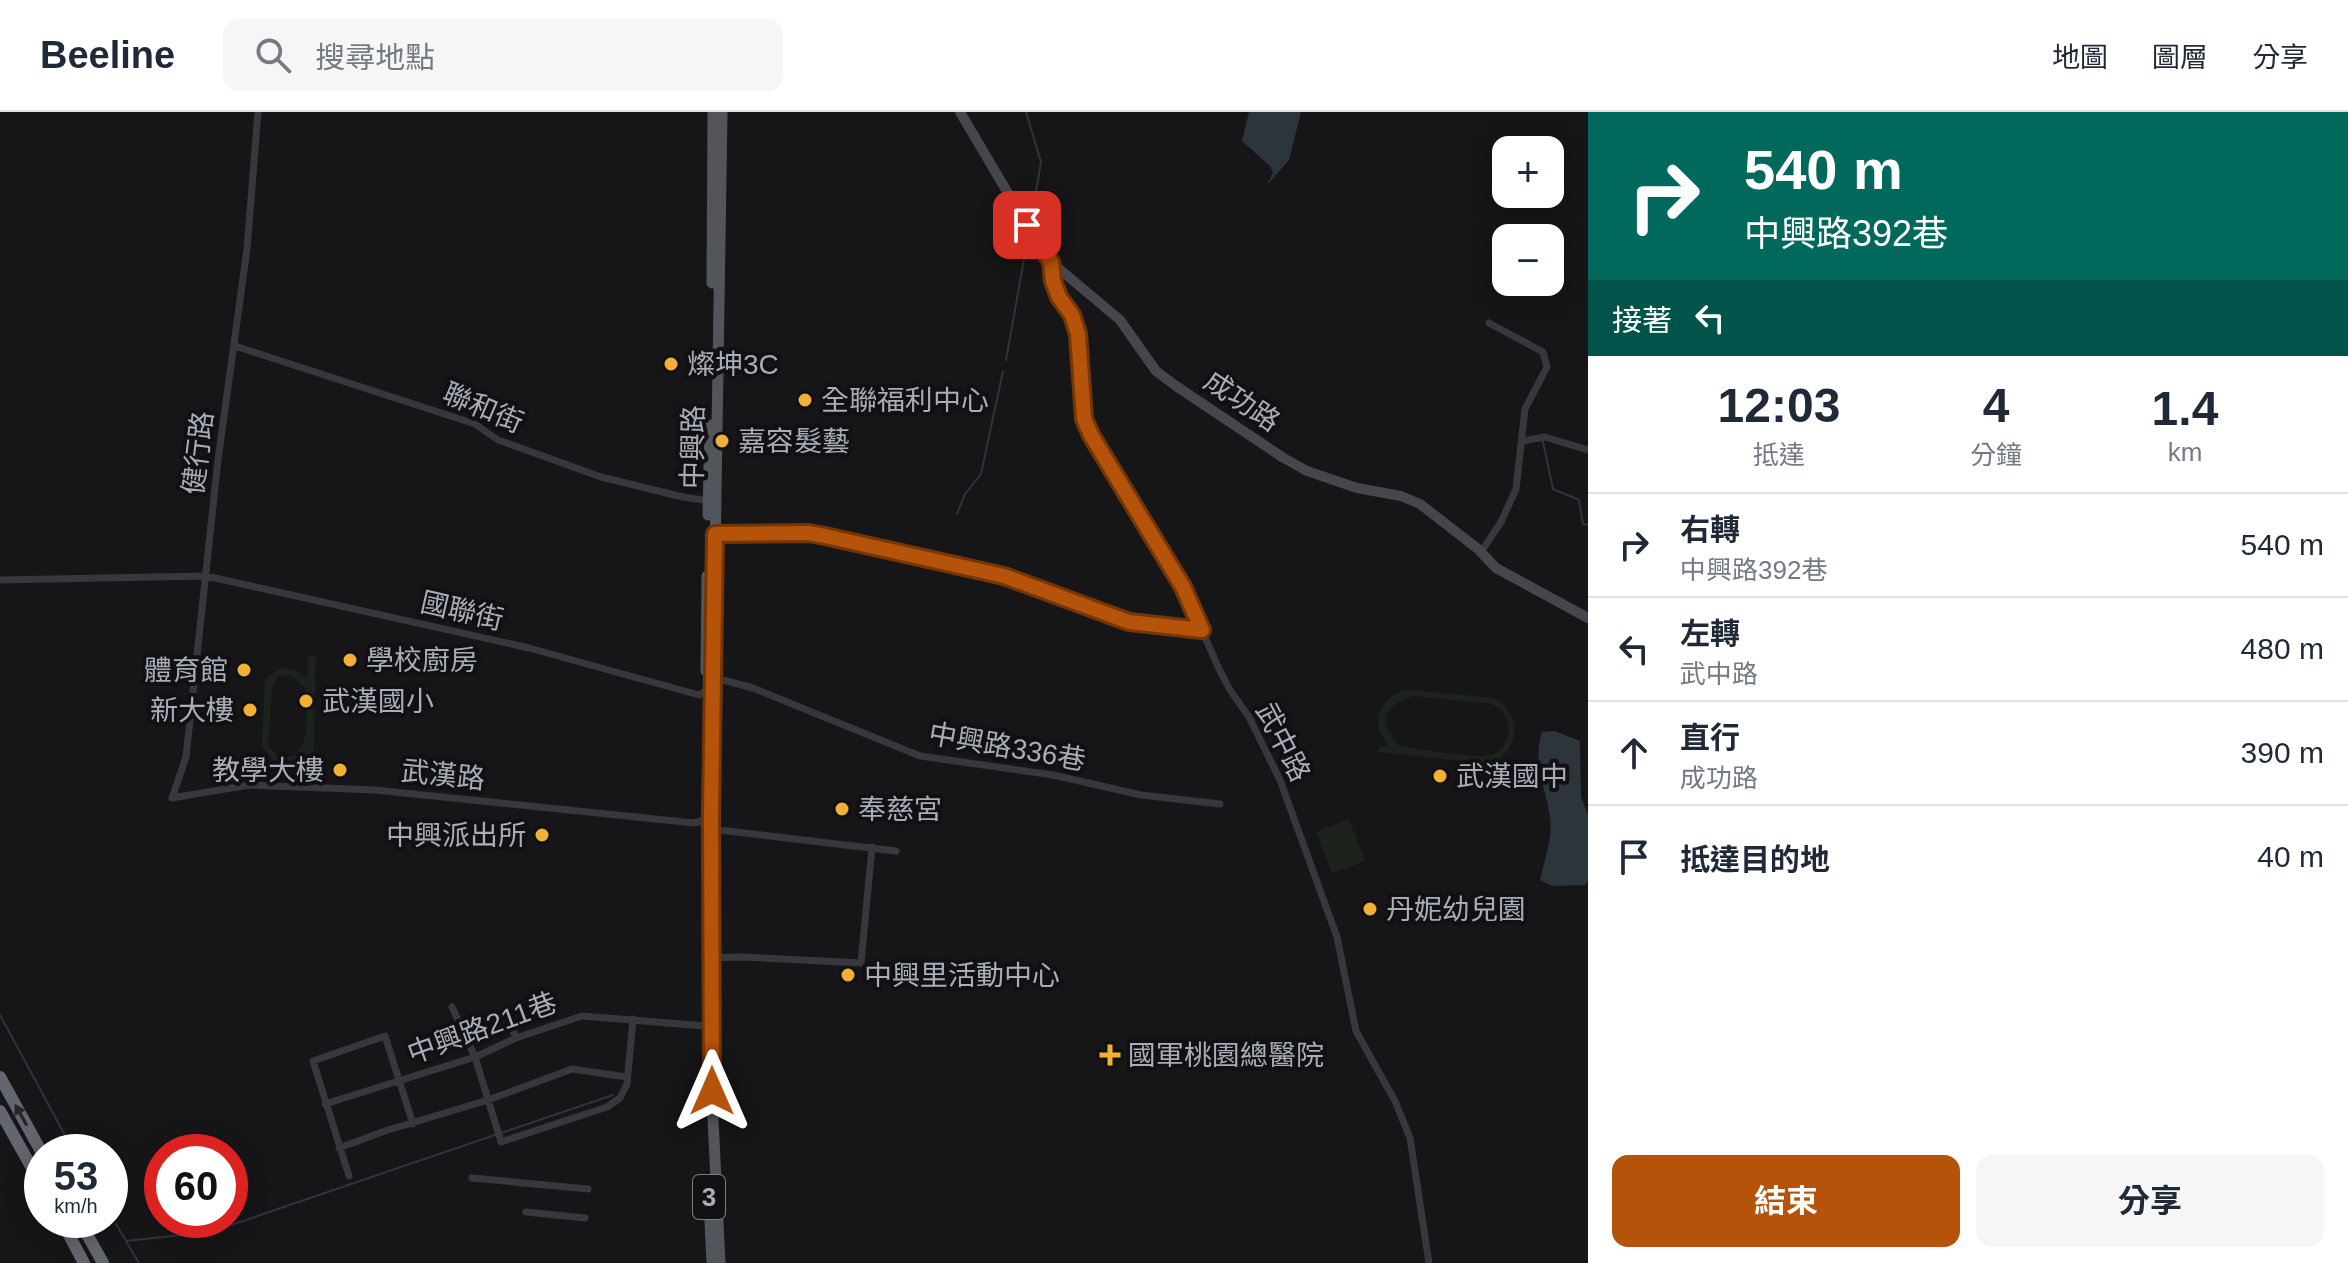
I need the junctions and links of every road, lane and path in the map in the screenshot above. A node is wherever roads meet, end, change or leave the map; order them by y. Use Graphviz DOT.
graph roads {
  1 [pos="258,112"];
  2 [pos="713,112"];
  3 [pos="722,112"];
  4 [pos="960,112"];
  5 [pos="1051,262"];
  6 [pos="1489,323"];
  7 [pos="235,346"];
  8 [pos="1522,441"];
  9 [pos="1588,450"];
  10 [pos="712,501"];
  11 [pos="712,535"];
  12 [pos="1481,552"];
  13 [pos="206,576"];
  14 [pos="0,580"];
  15 [pos="1588,618"];
  16 [pos="1202,630"];
  17 [pos="709,690"];
  18 [pos="172,798"];
  19 [pos="1220,804"];
  20 [pos="708,822"];
  21 [pos="872,847"];
  22 [pos="896,851"];
  23 [pos="709,958"];
  24 [pos="452,1007"];
  25 [pos="505,1010"];
  26 [pos="633,1019"];
  27 [pos="705,1026"];
  28 [pos="516,1038"];
  29 [pos="475,1057"];
  30 [pos="0,1077"];
  31 [pos="627,1077"];
  32 [pos="399,1081"];
  33 [pos="488,1100"];
  34 [pos="325,1104"];
  35 [pos="0,1111"];
  36 [pos="413,1124"];
  37 [pos="32,1134"];
  38 [pos="339,1148"];
  39 [pos="24,1154"];
  40 [pos="349,1176"];
  41 [pos="472,1178"];
  42 [pos="588,1189"];
  43 [pos="526,1212"];
  44 [pos="585,1218"];
  45 [pos="71,1238"];
  46 [pos="89,1238"];
  47 [pos="84,1263"];
  48 [pos="103,1263"];
  49 [pos="712,1263"];
  50 [pos="720,1263"];
  51 [pos="1429,1263"];
  1 -- 7 [label="street, 健行路"];
  2 -- 10 [label="main road, 中興路 / 3"];
  3 -- 10 [label="main road, 中興路 / 3"];
  4 -- 5 [label="street, 成功路"];
  5 -- 12 [label="street, 成功路"];
  5 -- 16 [label="street, 武中路"];
  6 -- 8 [label="street"];
  7 -- 10 [label="street, 聯和街"];
  7 -- 13 [label="street, 健行路"];
  8 -- 9 [label="street"];
  8 -- 12 [label="street"];
  10 -- 11 [label="main road, 中興路 / 3"];
  11 -- 16 [label="street"];
  11 -- 17 [label="main road, 中興路 / 3"];
  12 -- 15 [label="street, 成功路"];
  13 -- 14 [label="street, 國聯街"];
  13 -- 17 [label="street, 國聯街"];
  13 -- 18 [label="street, 健行路"];
  16 -- 51 [label="street, 武中路"];
  17 -- 19 [label="street, 中興路336巷"];
  17 -- 20 [label="main road, 中興路 / 3"];
  18 -- 20 [label="street, 武漢路"];
  20 -- 21 [label="street, 武漢路"];
  20 -- 23 [label="main road, 中興路 / 3"];
  21 -- 22 [label="street, 武漢路"];
  21 -- 23 [label="street"];
  23 -- 27 [label="main road, 中興路 / 3"];
  23 -- 50 [label="main road, 中興路 / 3"];
  24 -- 29 [label="street"];
  25 -- 28 [label="street"];
  26 -- 27 [label="street, 中興路211巷"];
  26 -- 28 [label="street, 中興路211巷"];
  26 -- 31 [label="street"];
  27 -- 49 [label="main road, 中興路 / 3"];
  28 -- 29 [label="street, 中興路211巷"];
  29 -- 32 [label="street, 中興路211巷"];
  29 -- 33 [label="street"];
  37 -- 30 [label="highway, one-way"];
  31 -- 33 [label="street"];
  31 -- 33 [label="street"];
  32 -- 34 [label="street, 中興路211巷"];
  32 -- 34 [label="street"];
  32 -- 36 [label="street"];
  33 -- 36 [label="street"];
  34 -- 38 [label="street"];
  35 -- 39 [label="highway"];
  36 -- 38 [label="street"];
  38 -- 40 [label="street"];
  41 -- 42 [label="street"];
  43 -- 44 [label="street"];
  45 -- 47 [label="highway"];
  46 -- 48 [label="highway"];
}
